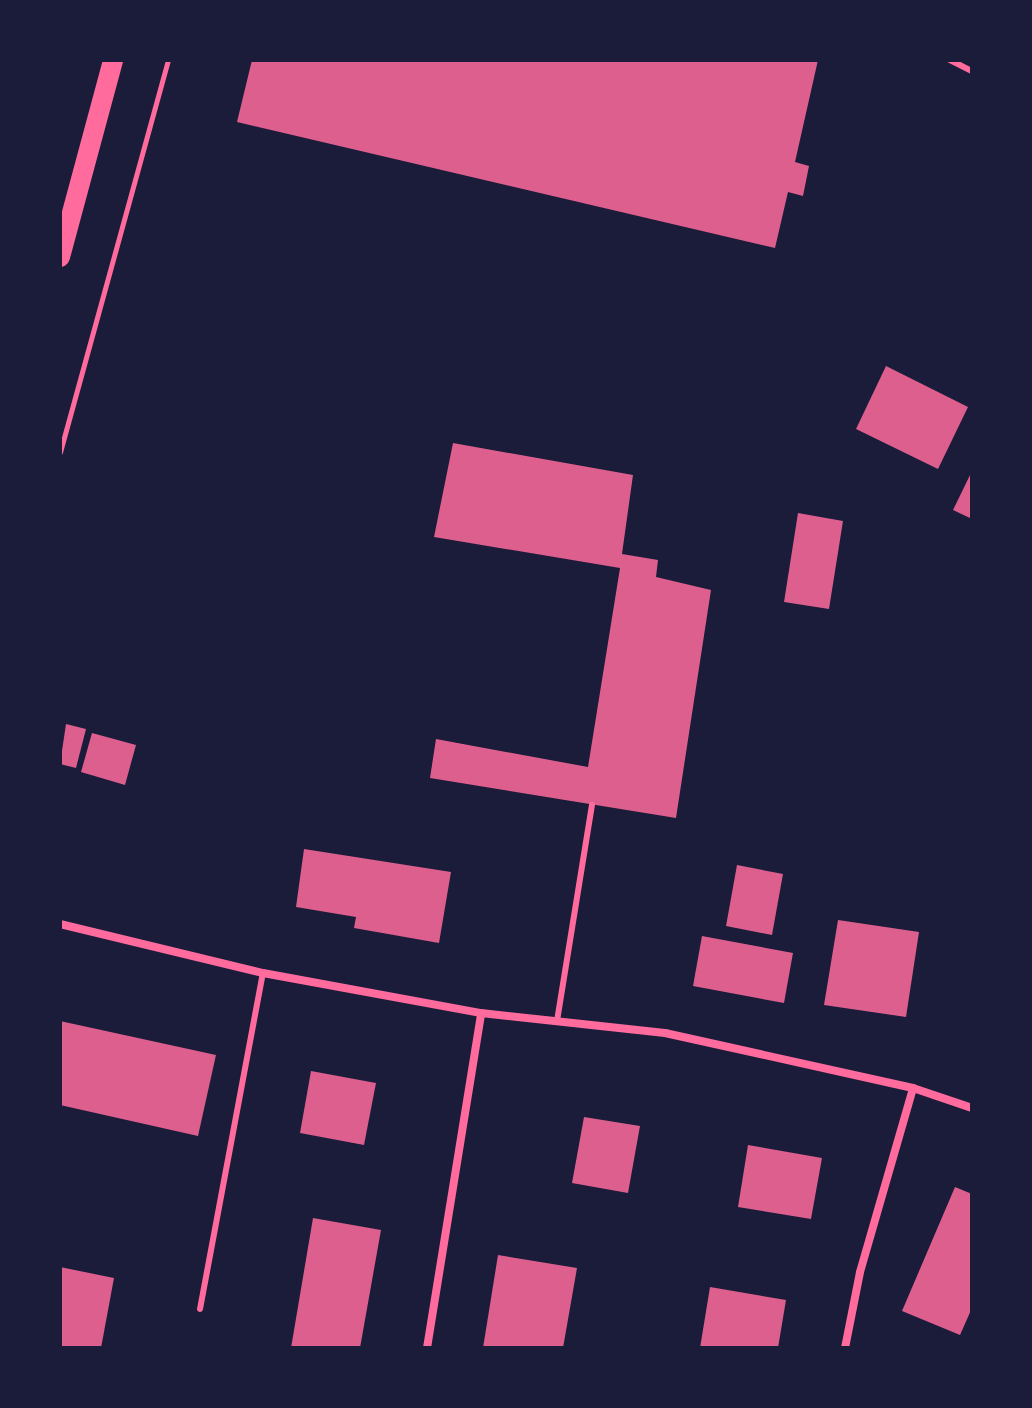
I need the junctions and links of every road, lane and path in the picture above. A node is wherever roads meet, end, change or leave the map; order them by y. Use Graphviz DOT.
graph roads {
  1 [pos="113,60"];
  2 [pos="168,60"];
  3 [pos="950,60"];
  4 [pos="972,71"];
  5 [pos="60,257"];
  6 [pos="60,452"];
  7 [pos="592,805"];
  8 [pos="60,924"];
  9 [pos="263,973"];
  10 [pos="481,1013"];
  11 [pos="557,1021"];
  12 [pos="913,1088"];
  13 [pos="972,1108"];
  14 [pos="200,1309"];
  15 [pos="427,1348"];
  16 [pos="845,1348"];
  1 -- 5 [label="main road"];
  2 -- 6 [label="path"];
  3 -- 4 [label="lane"];
  7 -- 11 [label="lane"];
  8 -- 9 [label="street"];
  9 -- 10 [label="street"];
  9 -- 14 [label="lane"];
  10 -- 11 [label="street"];
  10 -- 15 [label="street"];
  11 -- 12 [label="street"];
  12 -- 13 [label="street"];
  12 -- 16 [label="street"];
}
